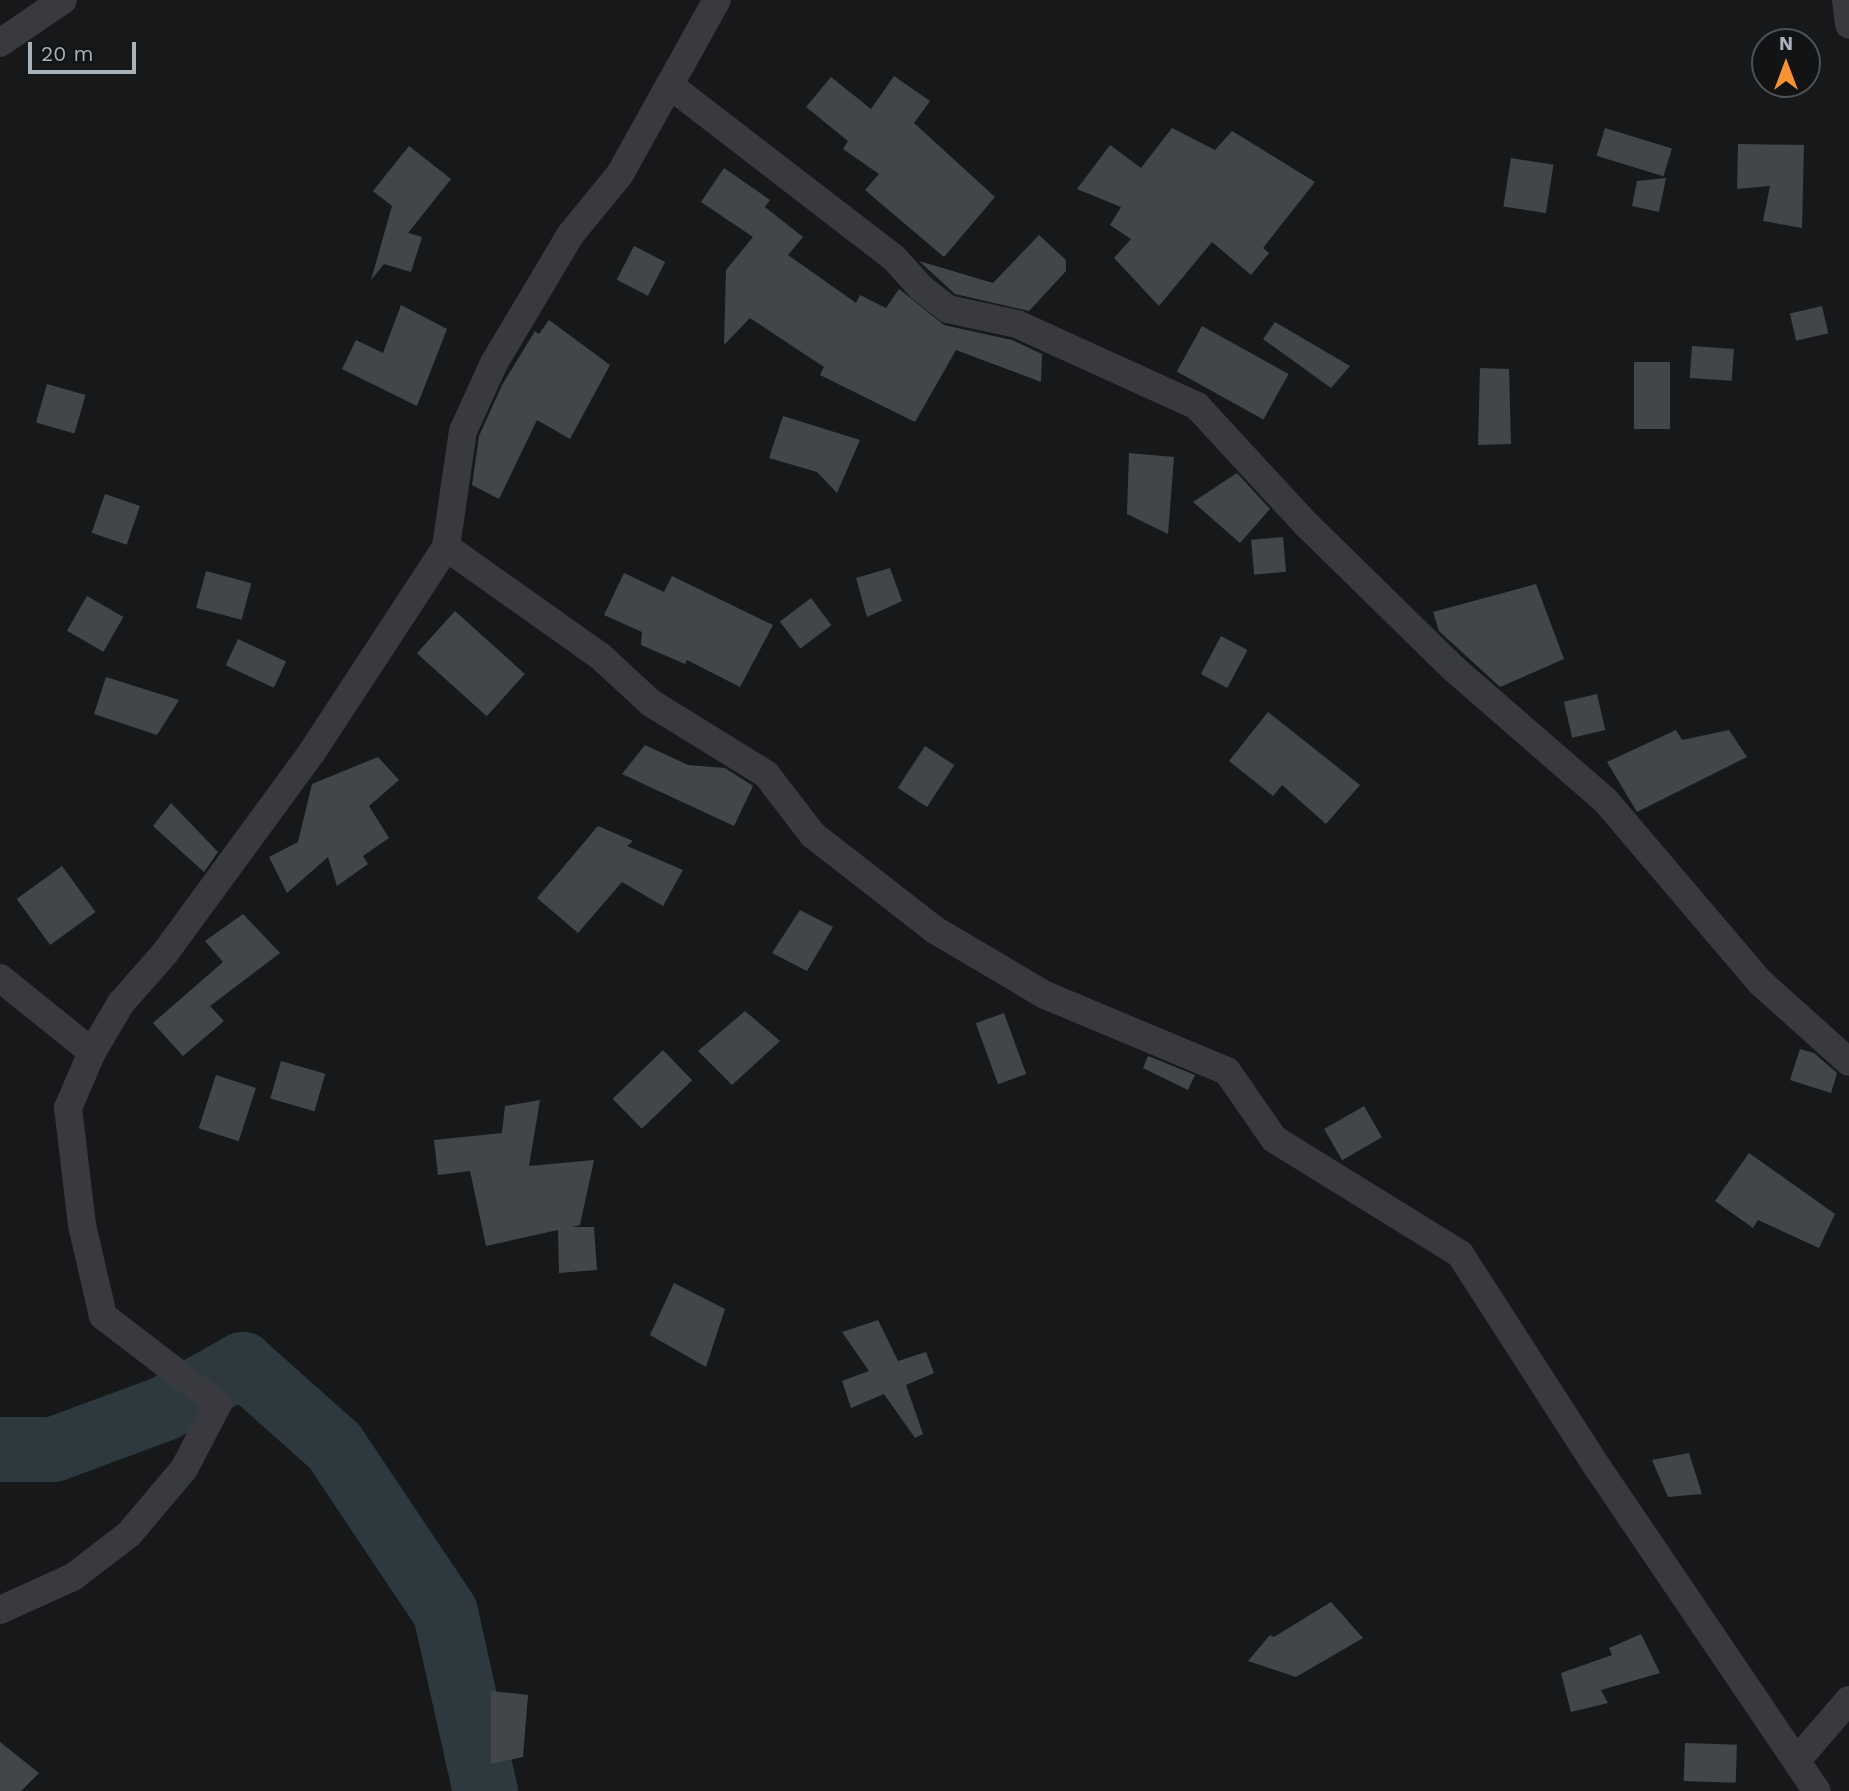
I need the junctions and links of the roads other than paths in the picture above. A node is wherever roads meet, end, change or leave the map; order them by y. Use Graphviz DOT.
graph roads {
  1 [pos="63,0"];
  2 [pos="717,0"];
  3 [pos="1846,0"];
  4 [pos="1849,25"];
  5 [pos="0,43"];
  6 [pos="672,88"];
  7 [pos="446,547"];
  8 [pos="0,978"];
  9 [pos="92,1052"];
  10 [pos="1849,1062"];
  11 [pos="0,1610"];
  12 [pos="1849,1700"];
  13 [pos="1798,1759"];
  14 [pos="1817,1791"];
  1 -- 5 [label="street"];
  2 -- 6 [label="street"];
  3 -- 4 [label="street"];
  6 -- 7 [label="street"];
  6 -- 10 [label="street"];
  7 -- 9 [label="street"];
  7 -- 13 [label="street"];
  8 -- 9 [label="street"];
  9 -- 11 [label="street"];
  12 -- 13 [label="street"];
  13 -- 14 [label="street"];
}
